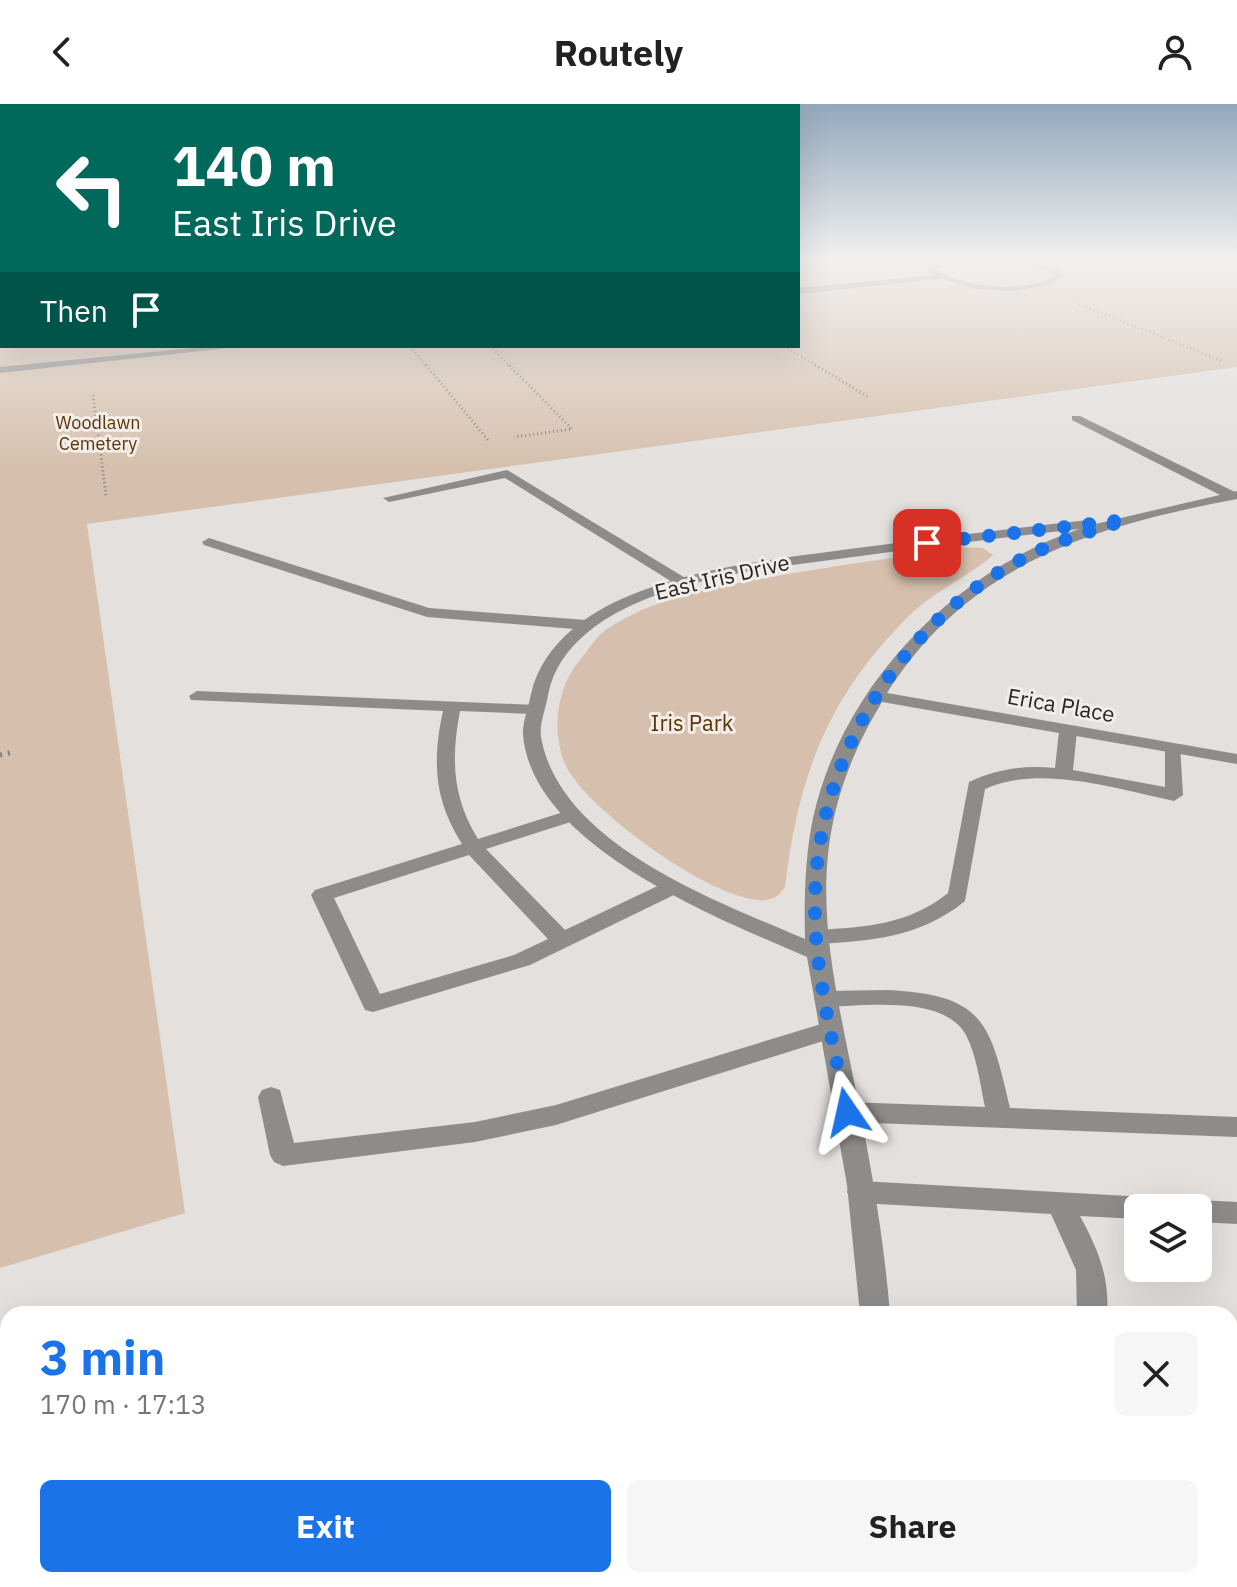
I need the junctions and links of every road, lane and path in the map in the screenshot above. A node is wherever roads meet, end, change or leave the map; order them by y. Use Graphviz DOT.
graph roads {
  1 [pos="1137,327"];
  2 [pos="222,348"];
  3 [pos="412,348"];
  4 [pos="492,348"];
  5 [pos="787,348"];
  6 [pos="89,361"];
  7 [pos="1222,361"];
  8 [pos="0,370"];
  9 [pos="870,398"];
  10 [pos="1076,418"];
  11 [pos="502,438"];
  12 [pos="488,440"];
  13 [pos="106,495"];
  14 [pos="1235,496"];
  15 [pos="389,498"];
  16 [pos="1126,520"];
  17 [pos="209,542"];
  18 [pos="682,582"];
  19 [pos="586,625"];
  20 [pos="197,696"];
  21 [pos="878,696"];
  22 [pos="453,706"];
  23 [pos="531,709"];
  24 [pos="1068,731"];
  25 [pos="1174,749"];
  26 [pos="13,752"];
  27 [pos="0,755"];
  28 [pos="1237,759"];
  29 [pos="1063,776"];
  30 [pos="573,815"];
  31 [pos="473,847"];
  32 [pos="673,887"];
  33 [pos="562,940"];
  34 [pos="817,945"];
  35 [pos="826,999"];
  36 [pos="831,1030"];
  37 [pos="271,1097"];
  38 [pos="847,1112"];
  39 [pos="1000,1118"];
  40 [pos="1237,1127"];
  41 [pos="861,1192"];
  42 [pos="1059,1203"];
  43 [pos="1124,1207"];
  44 [pos="1212,1212"];
  45 [pos="1237,1213"];
  46 [pos="874,1306"];
  47 [pos="1094,1306"];
  1 -- 7 [label="path"];
  2 -- 6 [label="street"];
  3 -- 12 [label="path"];
  4 -- 11 [label="path"];
  5 -- 9 [label="path"];
  6 -- 8 [label="street"];
  6 -- 13 [label="path"];
  10 -- 14 [label="street"];
  14 -- 16 [label="street, East Iris Drive"];
  15 -- 18 [label="street"];
  16 -- 18 [label="street, East Iris Drive"];
  16 -- 21 [label="street, East Iris Drive"];
  17 -- 19 [label="street"];
  18 -- 19 [label="street, East Iris Drive"];
  19 -- 23 [label="street, East Iris Drive"];
  20 -- 22 [label="street"];
  21 -- 24 [label="street, Erica Place"];
  21 -- 34 [label="street, East Iris Drive"];
  22 -- 23 [label="street"];
  22 -- 31 [label="street"];
  23 -- 30 [label="street, East Iris Drive"];
  24 -- 25 [label="street, Erica Place"];
  24 -- 29 [label="street"];
  25 -- 28 [label="street, Erica Place"];
  25 -- 29 [label="street"];
  26 -- 27 [label="path"];
  29 -- 34 [label="street"];
  30 -- 31 [label="street"];
  30 -- 32 [label="street, East Iris Drive"];
  31 -- 33 [label="street"];
  31 -- 33 [label="street"];
  32 -- 33 [label="street"];
  32 -- 34 [label="street, East Iris Drive"];
  34 -- 35 [label="street, East Iris Drive"];
  35 -- 36 [label="street, East Iris Drive"];
  35 -- 39 [label="street"];
  36 -- 37 [label="street"];
  36 -- 38 [label="street, East Iris Drive"];
  38 -- 39 [label="street"];
  38 -- 41 [label="street, East Iris Drive"];
  39 -- 40 [label="street"];
  41 -- 42 [label="street"];
  41 -- 46 [label="street, East Iris Drive"];
  42 -- 43 [label="street"];
  42 -- 47 [label="street"];
  44 -- 45 [label="street"];
}
